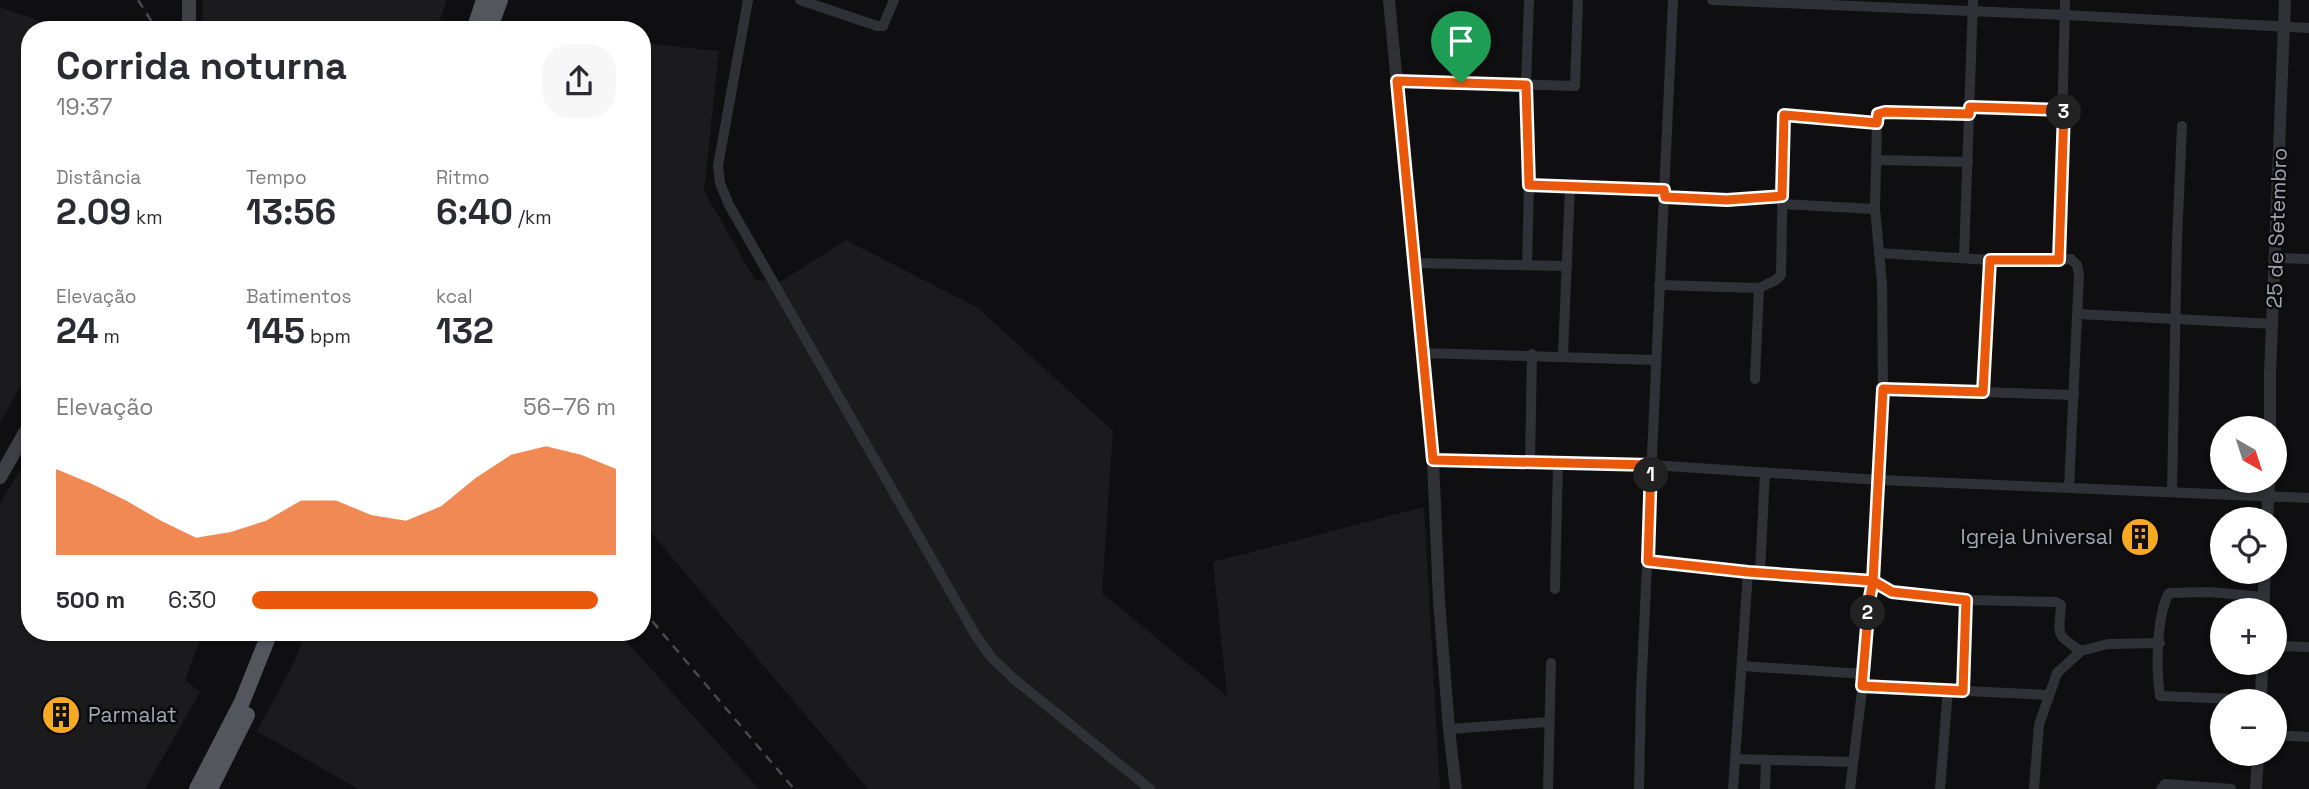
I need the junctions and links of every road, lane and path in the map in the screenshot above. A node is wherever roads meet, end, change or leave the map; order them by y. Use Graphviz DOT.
graph roads {
  1 [pos="189,0"];
  2 [pos="484,0"];
  3 [pos="500,0"];
  4 [pos="748,0"];
  5 [pos="800,0"];
  6 [pos="894,0"];
  7 [pos="1389,0"];
  8 [pos="1530,0"];
  9 [pos="1578,0"];
  10 [pos="1673,0"];
  11 [pos="1712,0"];
  12 [pos="1973,0"];
  13 [pos="2066,0"];
  14 [pos="2286,0"];
  15 [pos="1777,2"];
  16 [pos="1973,12"];
  17 [pos="2065,15"];
  18 [pos="189,21"];
  19 [pos="477,21"];
  20 [pos="492,21"];
  21 [pos="2284,26"];
  22 [pos="2309,28"];
  23 [pos="1397,81"];
  24 [pos="1526,85"];
  25 [pos="2064,110"];
  26 [pos="1970,111"];
  27 [pos="1877,123"];
  28 [pos="2182,126"];
  29 [pos="1877,160"];
  30 [pos="1968,162"];
  31 [pos="1529,185"];
  32 [pos="1570,186"];
  33 [pos="1665,193"];
  34 [pos="1782,200"];
  35 [pos="1875,209"];
  36 [pos="1879,253"];
  37 [pos="1964,257"];
  38 [pos="2276,258"];
  39 [pos="2309,259"];
  40 [pos="1990,260"];
  41 [pos="2059,260"];
  42 [pos="1414,262"];
  43 [pos="1527,265"];
  44 [pos="1567,266"];
  45 [pos="1659,285"];
  46 [pos="1759,288"];
  47 [pos="2078,314"];
  48 [pos="2177,317"];
  49 [pos="2273,324"];
  50 [pos="1422,353"];
  51 [pos="1532,354"];
  52 [pos="1563,355"];
  53 [pos="1656,360"];
  54 [pos="1755,379"];
  55 [pos="1883,389"];
  56 [pos="1983,392"];
  57 [pos="2074,395"];
  58 [pos="2270,416"];
  59 [pos="21,440"];
  60 [pos="1433,460"];
  61 [pos="1530,462"];
  62 [pos="1559,463"];
  63 [pos="1651,465"];
  64 [pos="1765,472"];
  65 [pos="0,477"];
  66 [pos="1879,480"];
  67 [pos="2069,488"];
  68 [pos="2172,492"];
  69 [pos="2268,496"];
  70 [pos="2309,498"];
  71 [pos="2268,507"];
  72 [pos="1648,561"];
  73 [pos="1748,572"];
  74 [pos="1760,572"];
  75 [pos="1873,581"];
  76 [pos="2265,584"];
  77 [pos="1555,589"];
  78 [pos="2264,597"];
  79 [pos="1966,600"];
  80 [pos="266,641"];
  81 [pos="277,641"];
  82 [pos="2160,643"];
  83 [pos="2287,646"];
  84 [pos="2309,647"];
  85 [pos="2081,651"];
  86 [pos="1551,663"];
  87 [pos="1742,666"];
  88 [pos="1864,674"];
  89 [pos="1862,686"];
  90 [pos="1948,690"];
  91 [pos="1963,691"];
  92 [pos="2049,695"];
  93 [pos="2210,698"];
  94 [pos="1548,722"];
  95 [pos="1449,729"];
  96 [pos="2287,736"];
  97 [pos="2309,737"];
  98 [pos="1735,759"];
  99 [pos="1766,760"];
  100 [pos="1853,762"];
  101 [pos="2257,766"];
  102 [pos="197,789"];
  103 [pos="210,789"];
  104 [pos="1150,789"];
  105 [pos="1456,789"];
  106 [pos="1548,789"];
  107 [pos="1639,789"];
  108 [pos="1734,789"];
  109 [pos="1765,789"];
  110 [pos="1850,789"];
  111 [pos="1940,789"];
  112 [pos="2034,789"];
  113 [pos="2161,789"];
  114 [pos="2231,789"];
  115 [pos="2256,789"];
  1 -- 18 [label="main road"];
  2 -- 19 [label="highway"];
  3 -- 20 [label="highway"];
  4 -- 104 [label="street"];
  5 -- 6 [label="street"];
  7 -- 23 [label="street"];
  8 -- 24 [label="street"];
  9 -- 24 [label="street"];
  10 -- 33 [label="street"];
  11 -- 15 [label="street"];
  12 -- 16 [label="street"];
  13 -- 17 [label="street"];
  14 -- 21 [label="street, 25 de Setembro"];
  15 -- 16 [label="street"];
  16 -- 17 [label="street"];
  16 -- 26 [label="street"];
  17 -- 21 [label="street"];
  17 -- 25 [label="street"];
  21 -- 22 [label="street"];
  21 -- 38 [label="street, 25 de Setembro"];
  23 -- 24 [label="street"];
  23 -- 42 [label="street"];
  24 -- 31 [label="street"];
  25 -- 26 [label="street"];
  25 -- 41 [label="street"];
  26 -- 27 [label="street"];
  26 -- 30 [label="street"];
  27 -- 29 [label="street"];
  27 -- 34 [label="street"];
  28 -- 48 [label="street"];
  29 -- 30 [label="street"];
  29 -- 35 [label="street"];
  30 -- 37 [label="street"];
  31 -- 32 [label="street"];
  31 -- 43 [label="street"];
  32 -- 33 [label="street"];
  32 -- 44 [label="street"];
  33 -- 34 [label="street"];
  33 -- 45 [label="street"];
  34 -- 35 [label="street"];
  34 -- 46 [label="street"];
  35 -- 36 [label="street"];
  36 -- 37 [label="street"];
  36 -- 55 [label="street"];
  37 -- 40 [label="street"];
  38 -- 39 [label="street"];
  38 -- 49 [label="street, 25 de Setembro"];
  40 -- 41 [label="street"];
  40 -- 56 [label="street"];
  41 -- 47 [label="street"];
  42 -- 43 [label="street"];
  42 -- 50 [label="street"];
  43 -- 44 [label="street"];
  44 -- 52 [label="street"];
  45 -- 46 [label="street"];
  45 -- 53 [label="street"];
  46 -- 54 [label="street"];
  47 -- 48 [label="street"];
  47 -- 57 [label="street"];
  48 -- 49 [label="street"];
  48 -- 68 [label="street"];
  49 -- 58 [label="street, 25 de Setembro"];
  50 -- 51 [label="street"];
  50 -- 60 [label="street"];
  51 -- 52 [label="street"];
  51 -- 61 [label="street"];
  52 -- 53 [label="street"];
  53 -- 63 [label="street"];
  55 -- 56 [label="street"];
  55 -- 66 [label="street"];
  56 -- 57 [label="street"];
  57 -- 67 [label="street"];
  59 -- 65 [label="main road"];
  60 -- 61 [label="street"];
  60 -- 95 [label="street"];
  61 -- 62 [label="street"];
  62 -- 63 [label="street"];
  62 -- 77 [label="street"];
  63 -- 64 [label="street"];
  63 -- 72 [label="street"];
  64 -- 66 [label="street"];
  64 -- 74 [label="street"];
  66 -- 67 [label="street"];
  66 -- 75 [label="street"];
  67 -- 68 [label="street"];
  68 -- 69 [label="street"];
  69 -- 70 [label="street"];
  69 -- 71 [label="street"];
  72 -- 73 [label="street"];
  72 -- 107 [label="street"];
  73 -- 74 [label="street"];
  73 -- 87 [label="street"];
  74 -- 75 [label="street"];
  75 -- 79 [label="street"];
  75 -- 88 [label="street"];
  76 -- 78 [label="street"];
  78 -- 82 [label="street"];
  79 -- 85 [label="street"];
  79 -- 91 [label="street"];
  80 -- 102 [label="highway"];
  81 -- 103 [label="highway"];
  82 -- 85 [label="street"];
  82 -- 93 [label="street"];
  83 -- 84 [label="street"];
  85 -- 92 [label="street"];
  86 -- 94 [label="street"];
  87 -- 88 [label="street"];
  87 -- 98 [label="street"];
  88 -- 89 [label="street"];
  89 -- 90 [label="street"];
  89 -- 100 [label="street"];
  90 -- 91 [label="street"];
  90 -- 111 [label="street"];
  91 -- 92 [label="street"];
  92 -- 112 [label="street"];
  94 -- 95 [label="street"];
  94 -- 106 [label="street"];
  95 -- 105 [label="street"];
  96 -- 97 [label="street"];
  98 -- 99 [label="street"];
  98 -- 108 [label="street"];
  99 -- 100 [label="street"];
  99 -- 109 [label="street"];
  100 -- 110 [label="street"];
  101 -- 115 [label="street"];
  113 -- 114 [label="street"];
}
